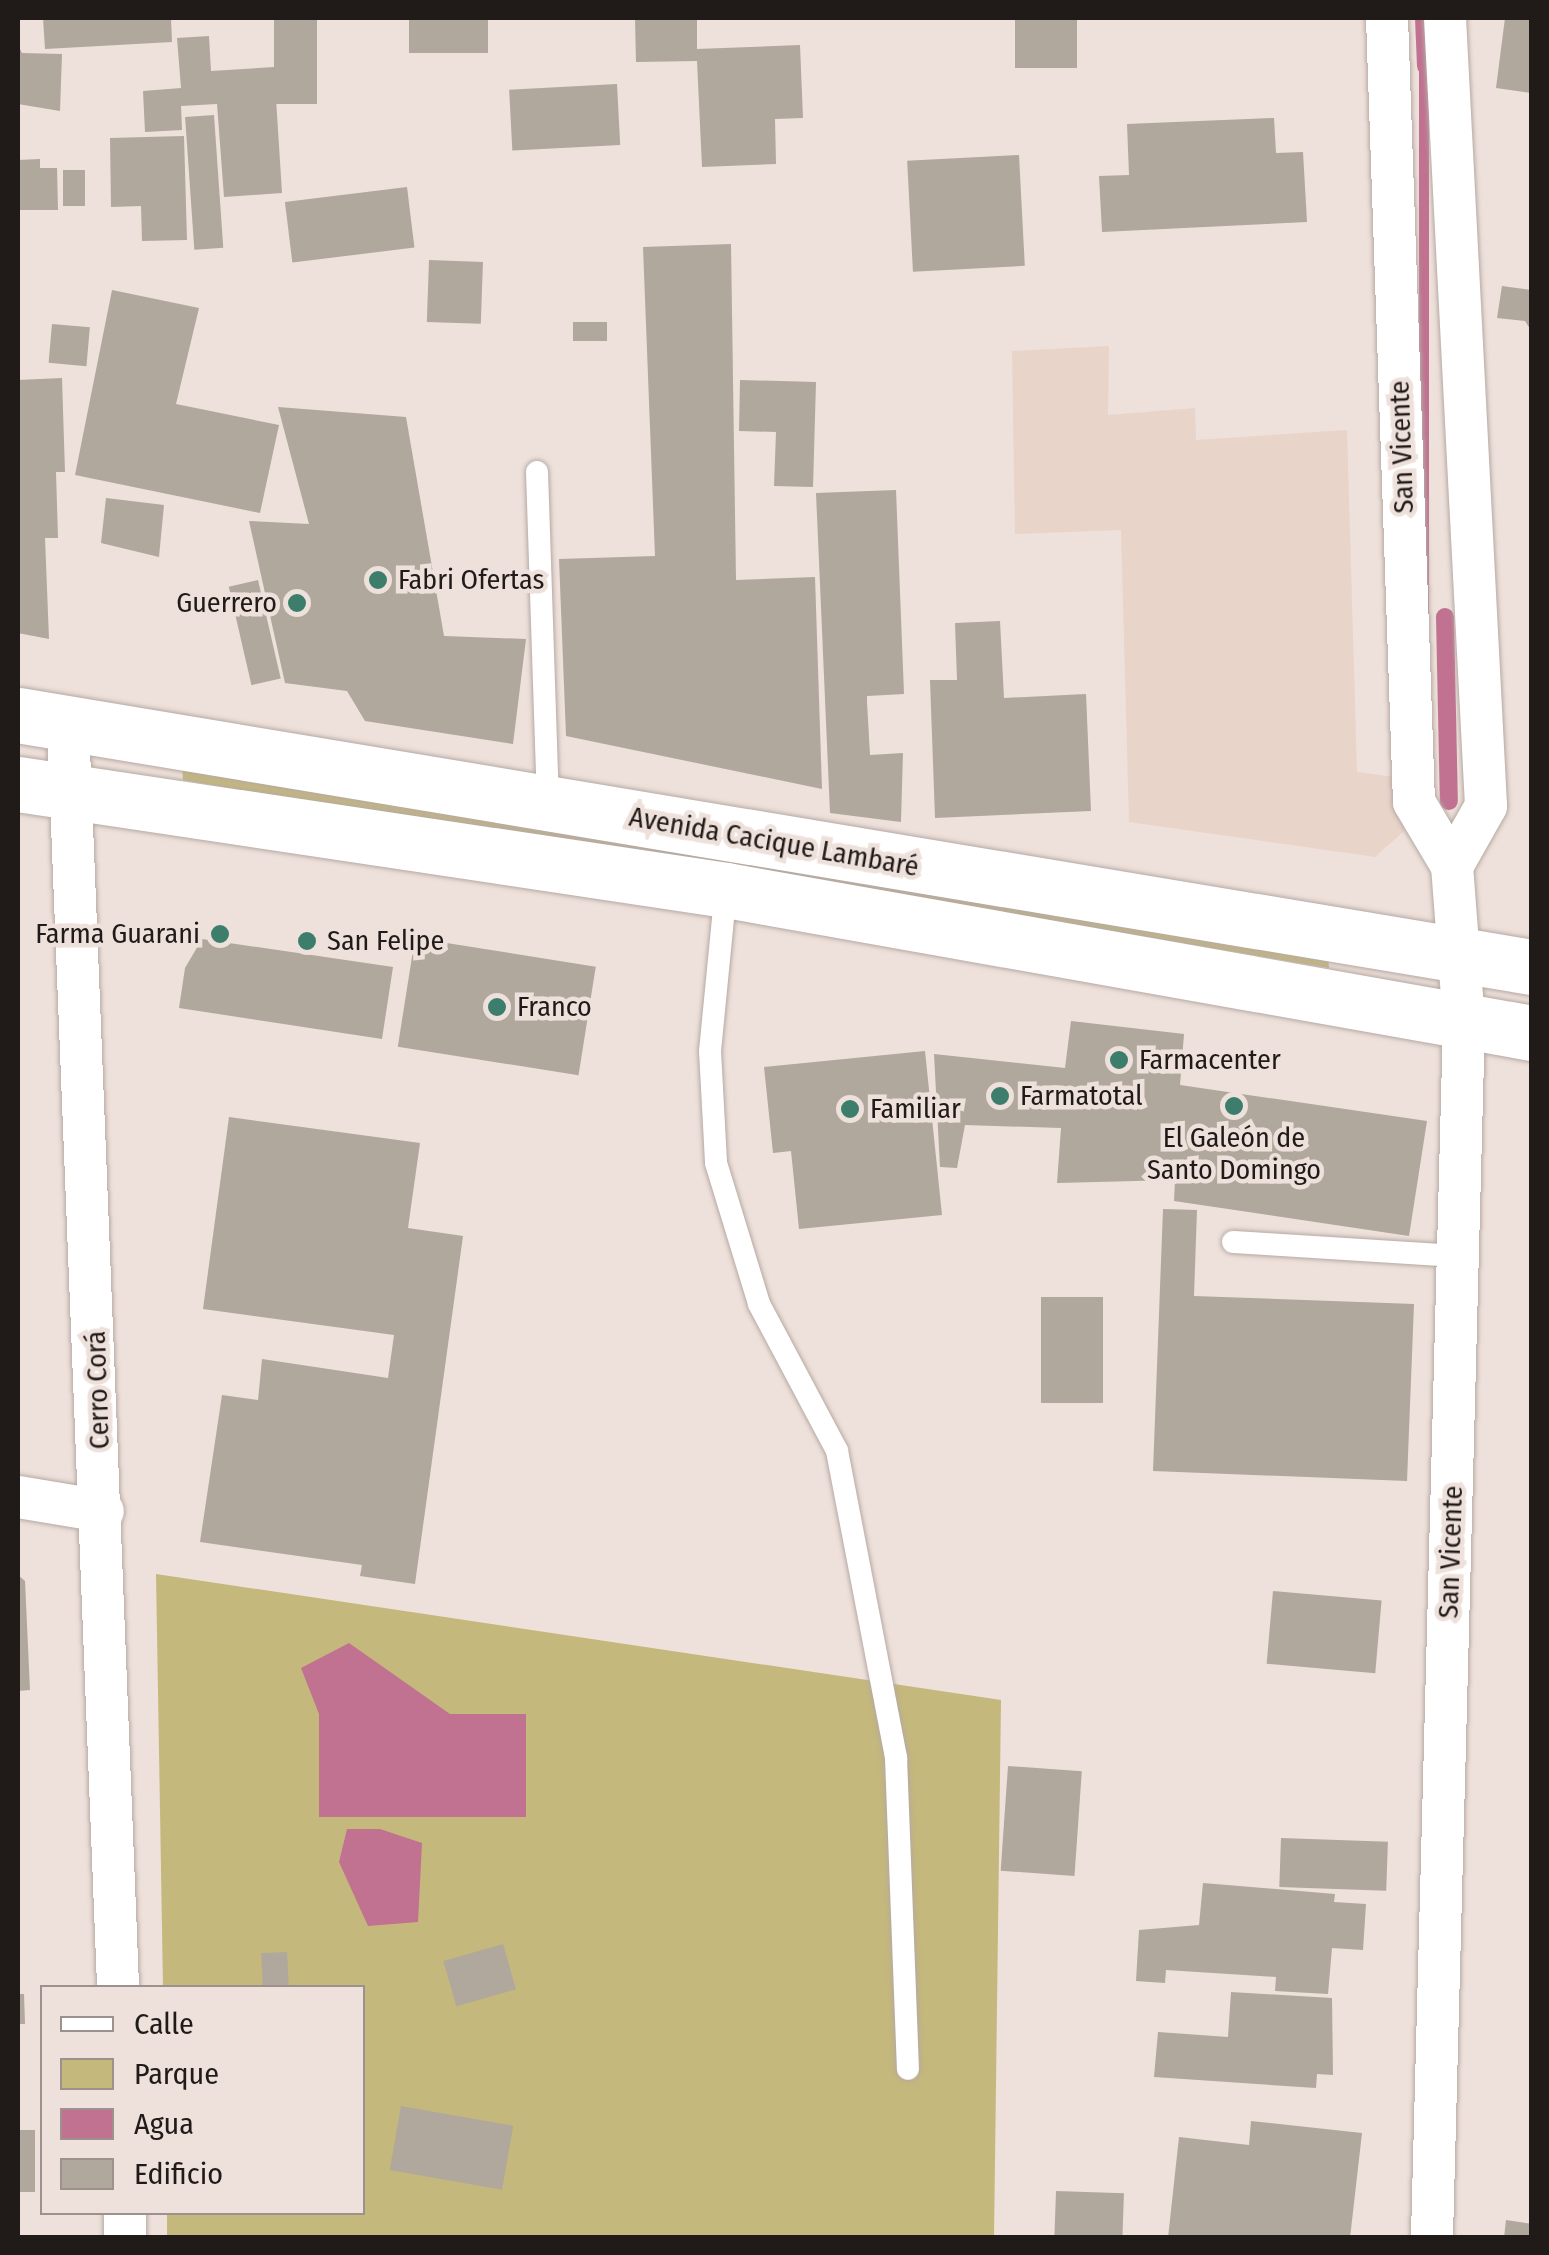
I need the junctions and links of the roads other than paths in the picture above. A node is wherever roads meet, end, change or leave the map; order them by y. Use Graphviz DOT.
graph roads {
  1 [pos="1387,18"];
  2 [pos="1445,18"];
  3 [pos="537,472"];
  4 [pos="43,719"];
  5 [pos="18,784"];
  6 [pos="74,793"];
  7 [pos="548,804"];
  8 [pos="730,863"];
  9 [pos="1452,866"];
  10 [pos="1462,956"];
  11 [pos="1532,967"];
  12 [pos="1464,1022"];
  13 [pos="1532,1033"];
  14 [pos="1233,1242"];
  15 [pos="1458,1256"];
  16 [pos="18,1497"];
  17 [pos="103,1510"];
  18 [pos="118,1985"];
  19 [pos="908,2070"];
  20 [pos="1432,2238"];
  1 -- 9 [label="street, San Vicente"];
  2 -- 9 [label="street"];
  3 -- 7 [label="lane"];
  4 -- 6 [label="street, Cerro Corá"];
  4 -- 7 [label="main road, Avenida Cacique Lambaré"];
  5 -- 6 [label="main road, Avenida Cacique Lambaré"];
  6 -- 8 [label="main road, Avenida Cacique Lambaré"];
  6 -- 17 [label="street, Cerro Corá"];
  7 -- 8 [label="main road, Avenida Cacique Lambaré"];
  8 -- 10 [label="main road, Avenida Cacique Lambaré"];
  8 -- 12 [label="main road, Avenida Cacique Lambaré"];
  8 -- 19 [label="lane"];
  9 -- 10 [label="street, San Vicente"];
  10 -- 11 [label="main road, Avenida Cacique Lambaré"];
  10 -- 12 [label="street, San Vicente"];
  12 -- 13 [label="main road, Avenida Cacique Lambaré"];
  12 -- 15 [label="street, San Vicente"];
  14 -- 15 [label="lane"];
  15 -- 20 [label="street, San Vicente"];
  16 -- 17 [label="street"];
  17 -- 18 [label="street, Cerro Corá"];
}
